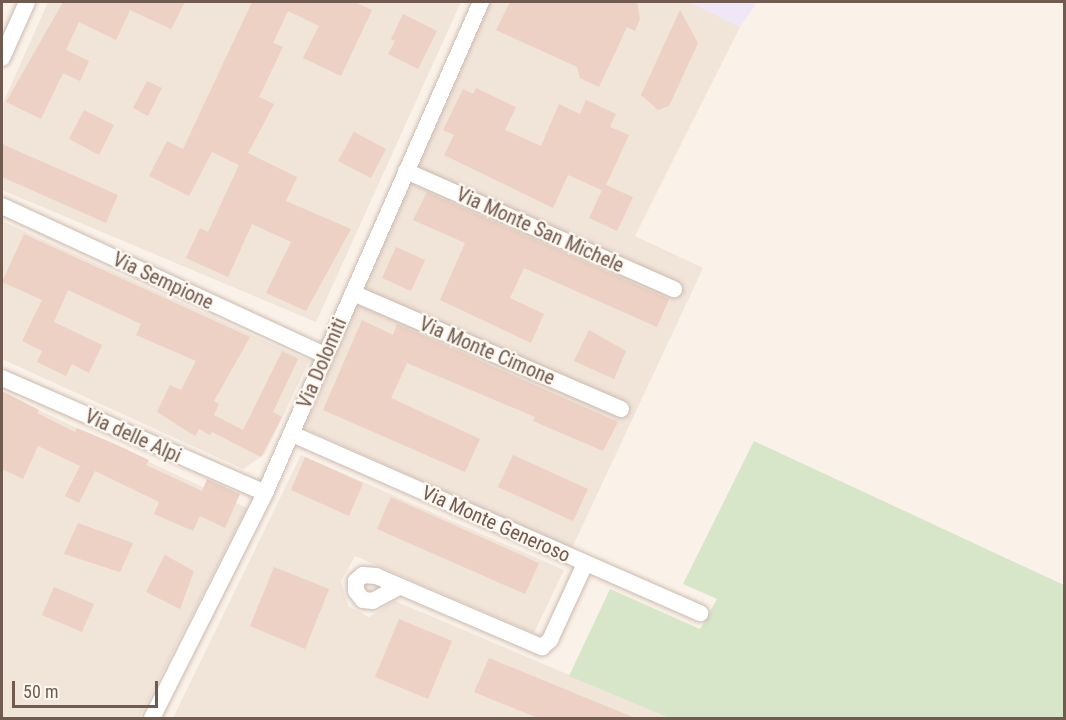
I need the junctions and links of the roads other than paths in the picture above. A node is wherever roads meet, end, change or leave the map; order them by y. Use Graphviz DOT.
graph roads {
  1 [pos="27,2"];
  2 [pos="481,2"];
  3 [pos="2,58"];
  4 [pos="406,171"];
  5 [pos="2,206"];
  6 [pos="674,289"];
  7 [pos="353,293"];
  8 [pos="325,355"];
  9 [pos="2,378"];
  10 [pos="621,409"];
  11 [pos="292,434"];
  12 [pos="265,494"];
  13 [pos="585,564"];
  14 [pos="397,588"];
  15 [pos="700,613"];
  16 [pos="152,718"];
  1 -- 3 [label="street"];
  2 -- 4 [label="street, Via Dolomiti"];
  4 -- 6 [label="street, Via Monte San Michele"];
  4 -- 7 [label="street, Via Dolomiti"];
  5 -- 8 [label="street, Via Sempione"];
  7 -- 8 [label="street, Via Dolomiti"];
  7 -- 10 [label="street, Via Monte Cimone"];
  8 -- 11 [label="street, Via Dolomiti"];
  9 -- 12 [label="street, Via delle Alpi"];
  11 -- 12 [label="street, Via Dolomiti"];
  11 -- 13 [label="street, Via Monte Generoso"];
  12 -- 16 [label="street, Via Dolomiti"];
  13 -- 14 [label="street"];
  13 -- 15 [label="street, Via Monte Generoso"];
}
